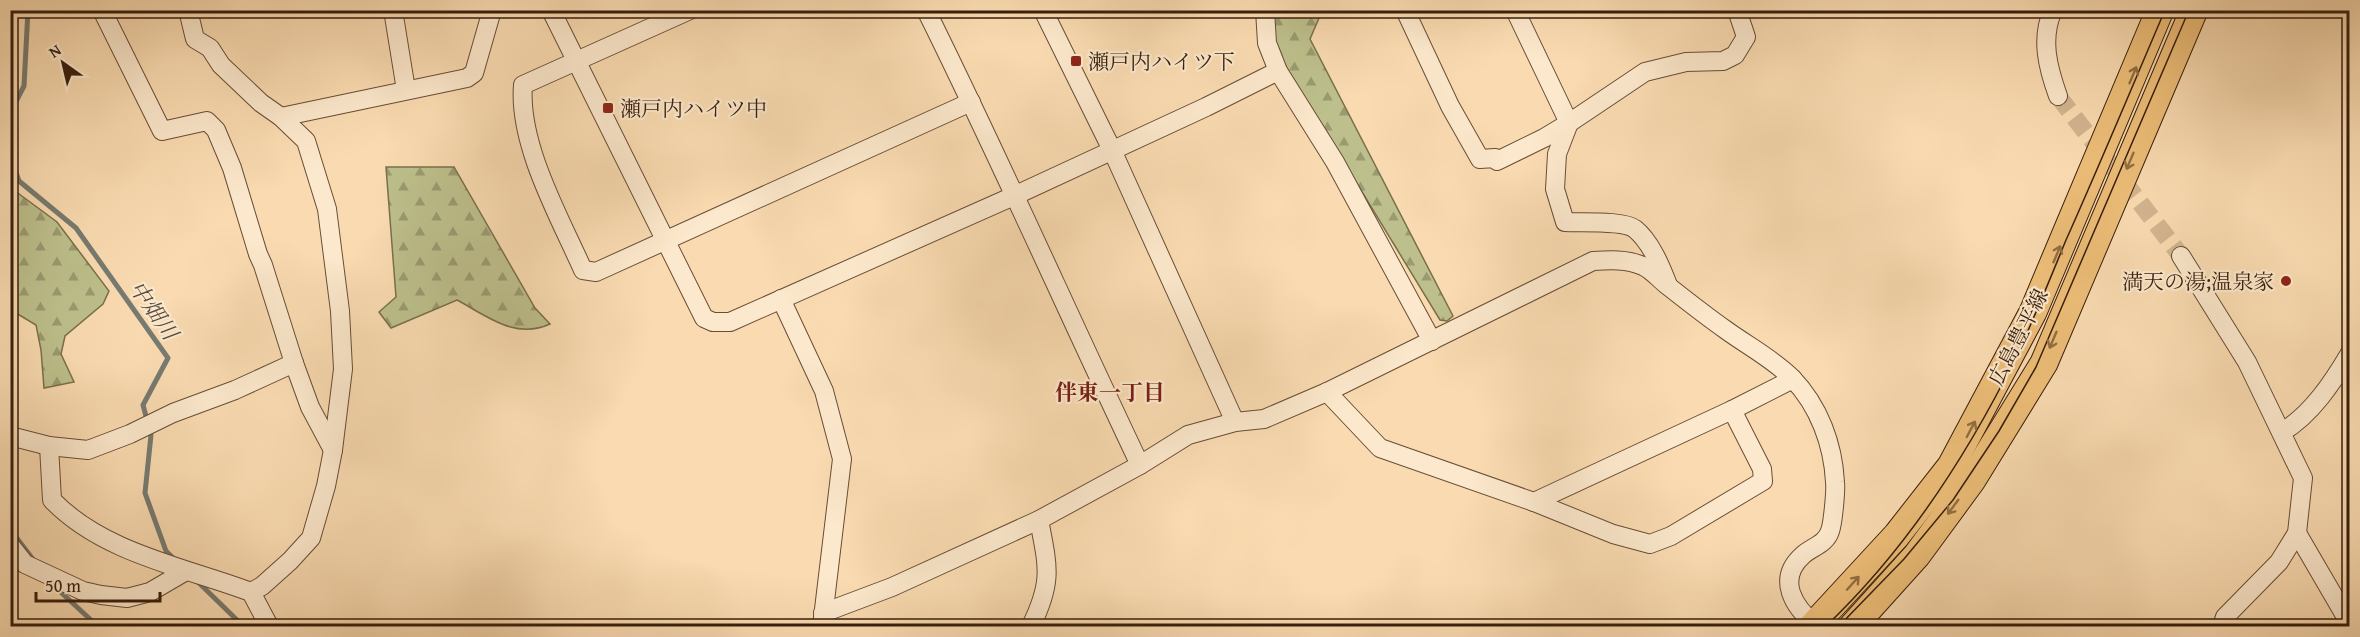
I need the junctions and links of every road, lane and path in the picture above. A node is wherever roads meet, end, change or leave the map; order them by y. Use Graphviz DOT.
graph roads {
  1 [pos="102,10"];
  2 [pos="188,10"];
  3 [pos="393,10"];
  4 [pos="492,10"];
  5 [pos="551,10"];
  6 [pos="690,10"];
  7 [pos="926,10"];
  8 [pos="1043,10"];
  9 [pos="1265,10"];
  10 [pos="1405,10"];
  11 [pos="1515,10"];
  12 [pos="1737,10"];
  13 [pos="2053,10"];
  14 [pos="2160,10"];
  15 [pos="2194,10"];
  16 [pos="576,61"];
  17 [pos="1278,71"];
  18 [pos="406,90"];
  19 [pos="2058,96"];
  20 [pos="971,102"];
  21 [pos="281,117"];
  22 [pos="1569,123"];
  23 [pos="1112,150"];
  24 [pos="1016,195"];
  25 [pos="666,241"];
  26 [pos="2181,256"];
  27 [pos="1669,287"];
  28 [pos="781,300"];
  29 [pos="1432,341"];
  30 [pos="2349,353"];
  31 [pos="294,363"];
  32 [pos="1793,379"];
  33 [pos="1328,392"];
  34 [pos="1732,410"];
  35 [pos="1235,422"];
  36 [pos="2282,432"];
  37 [pos="10,436"];
  38 [pos="49,446"];
  39 [pos="333,450"];
  40 [pos="1140,465"];
  41 [pos="1534,502"];
  42 [pos="1039,520"];
  43 [pos="2297,533"];
  44 [pos="10,545"];
  45 [pos="186,571"];
  46 [pos="251,592"];
  47 [pos="822,620"];
  48 [pos="2349,624"];
  49 [pos="1815,626"];
  50 [pos="255,627"];
  51 [pos="269,627"];
  52 [pos="1031,627"];
  53 [pos="1853,627"];
  54 [pos="2222,627"];
  1 -- 31 [label="street"];
  2 -- 21 [label="street"];
  3 -- 18 [label="street"];
  4 -- 18 [label="street"];
  5 -- 16 [label="street"];
  6 -- 16 [label="street"];
  7 -- 20 [label="street"];
  8 -- 23 [label="street"];
  9 -- 17 [label="street"];
  10 -- 22 [label="street"];
  11 -- 22 [label="street"];
  12 -- 22 [label="street"];
  13 -- 19 [label="street"];
  49 -- 14 [label="main road, 広島豊平線, one-way"];
  15 -- 53 [label="main road, 広島豊平線, one-way"];
  16 -- 25 [label="street"];
  16 -- 25 [label="street"];
  17 -- 23 [label="street"];
  17 -- 29 [label="street"];
  18 -- 21 [label="street"];
  20 -- 24 [label="street"];
  20 -- 25 [label="street"];
  21 -- 39 [label="street"];
  22 -- 27 [label="street"];
  23 -- 24 [label="street"];
  23 -- 35 [label="street"];
  24 -- 28 [label="street"];
  24 -- 40 [label="street"];
  25 -- 28 [label="street"];
  26 -- 36 [label="street"];
  27 -- 29 [label="street"];
  27 -- 32 [label="street"];
  28 -- 47 [label="street"];
  29 -- 33 [label="street"];
  30 -- 36 [label="street"];
  31 -- 38 [label="street"];
  31 -- 39 [label="street"];
  32 -- 34 [label="street"];
  32 -- 49 [label="street"];
  33 -- 35 [label="street"];
  33 -- 41 [label="street"];
  34 -- 41 [label="street"];
  34 -- 41 [label="street"];
  35 -- 40 [label="street"];
  36 -- 43 [label="street"];
  37 -- 38 [label="street"];
  38 -- 45 [label="street"];
  39 -- 46 [label="street"];
  40 -- 42 [label="street"];
  42 -- 47 [label="street"];
  42 -- 52 [label="street"];
  43 -- 48 [label="street"];
  43 -- 54 [label="street"];
  44 -- 45 [label="street"];
  45 -- 46 [label="street"];
  46 -- 50 [label="street"];
  46 -- 51 [label="street"];
}
